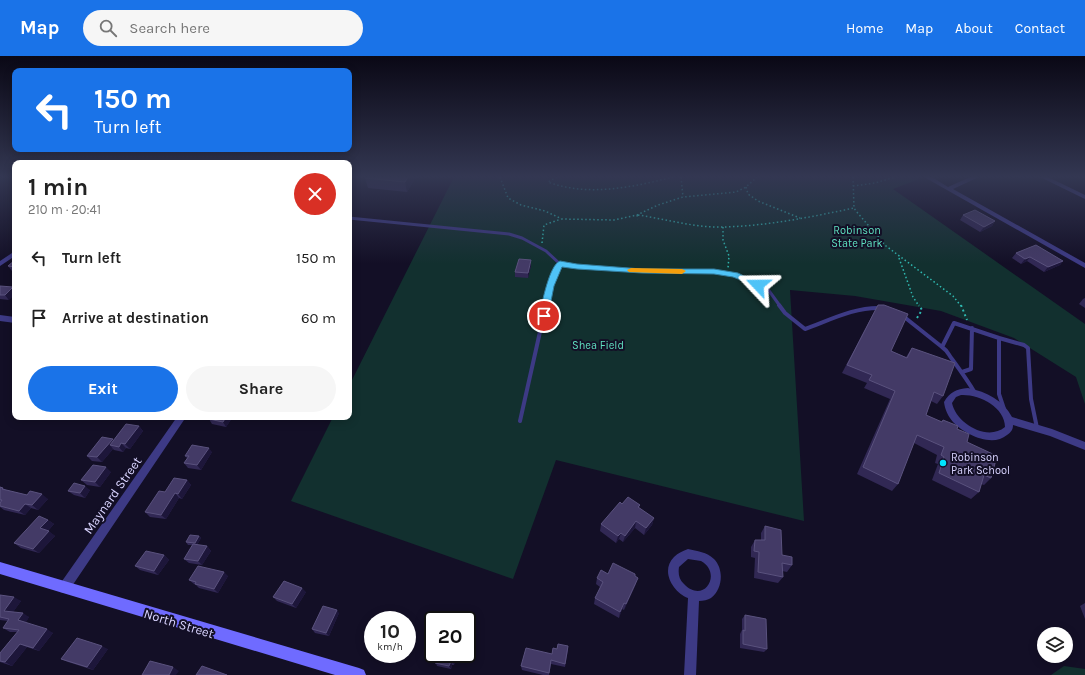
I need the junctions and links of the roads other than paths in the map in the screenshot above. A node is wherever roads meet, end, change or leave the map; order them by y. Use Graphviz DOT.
graph roads {
  1 [pos="979,206"];
  2 [pos="352,218"];
  3 [pos="12,255"];
  4 [pos="0,264"];
  5 [pos="560,264"];
  6 [pos="1085,266"];
  7 [pos="889,311"];
  8 [pos="896,313"];
  9 [pos="0,318"];
  10 [pos="12,320"];
  11 [pos="972,328"];
  12 [pos="999,338"];
  13 [pos="942,347"];
  14 [pos="962,372"];
  15 [pos="975,393"];
  16 [pos="1004,411"];
  17 [pos="180,420"];
  18 [pos="1009,420"];
  19 [pos="520,421"];
  20 [pos="1037,428"];
  21 [pos="1085,446"];
  22 [pos="0,568"];
  23 [pos="64,588"];
  24 [pos="694,596"];
  25 [pos="356,675"];
  26 [pos="690,675"];
  1 -- 6 [label="street"];
  2 -- 5 [label="lane"];
  3 -- 4 [label="street"];
  5 -- 7 [label="lane"];
  5 -- 19 [label="lane"];
  8 -- 13 [label="lane"];
  9 -- 10 [label="street"];
  11 -- 12 [label="lane"];
  11 -- 13 [label="lane"];
  11 -- 14 [label="lane"];
  12 -- 16 [label="lane"];
  12 -- 20 [label="lane"];
  13 -- 14 [label="lane"];
  14 -- 15 [label="lane"];
  15 -- 16 [label="street"];
  15 -- 18 [label="street"];
  16 -- 18 [label="street"];
  17 -- 23 [label="street, Maynard Street"];
  18 -- 20 [label="street"];
  20 -- 21 [label="street"];
  22 -- 23 [label="main road, North Street"];
  23 -- 25 [label="main road, North Street"];
  24 -- 24 [label="street"];
  24 -- 26 [label="street"];
}
